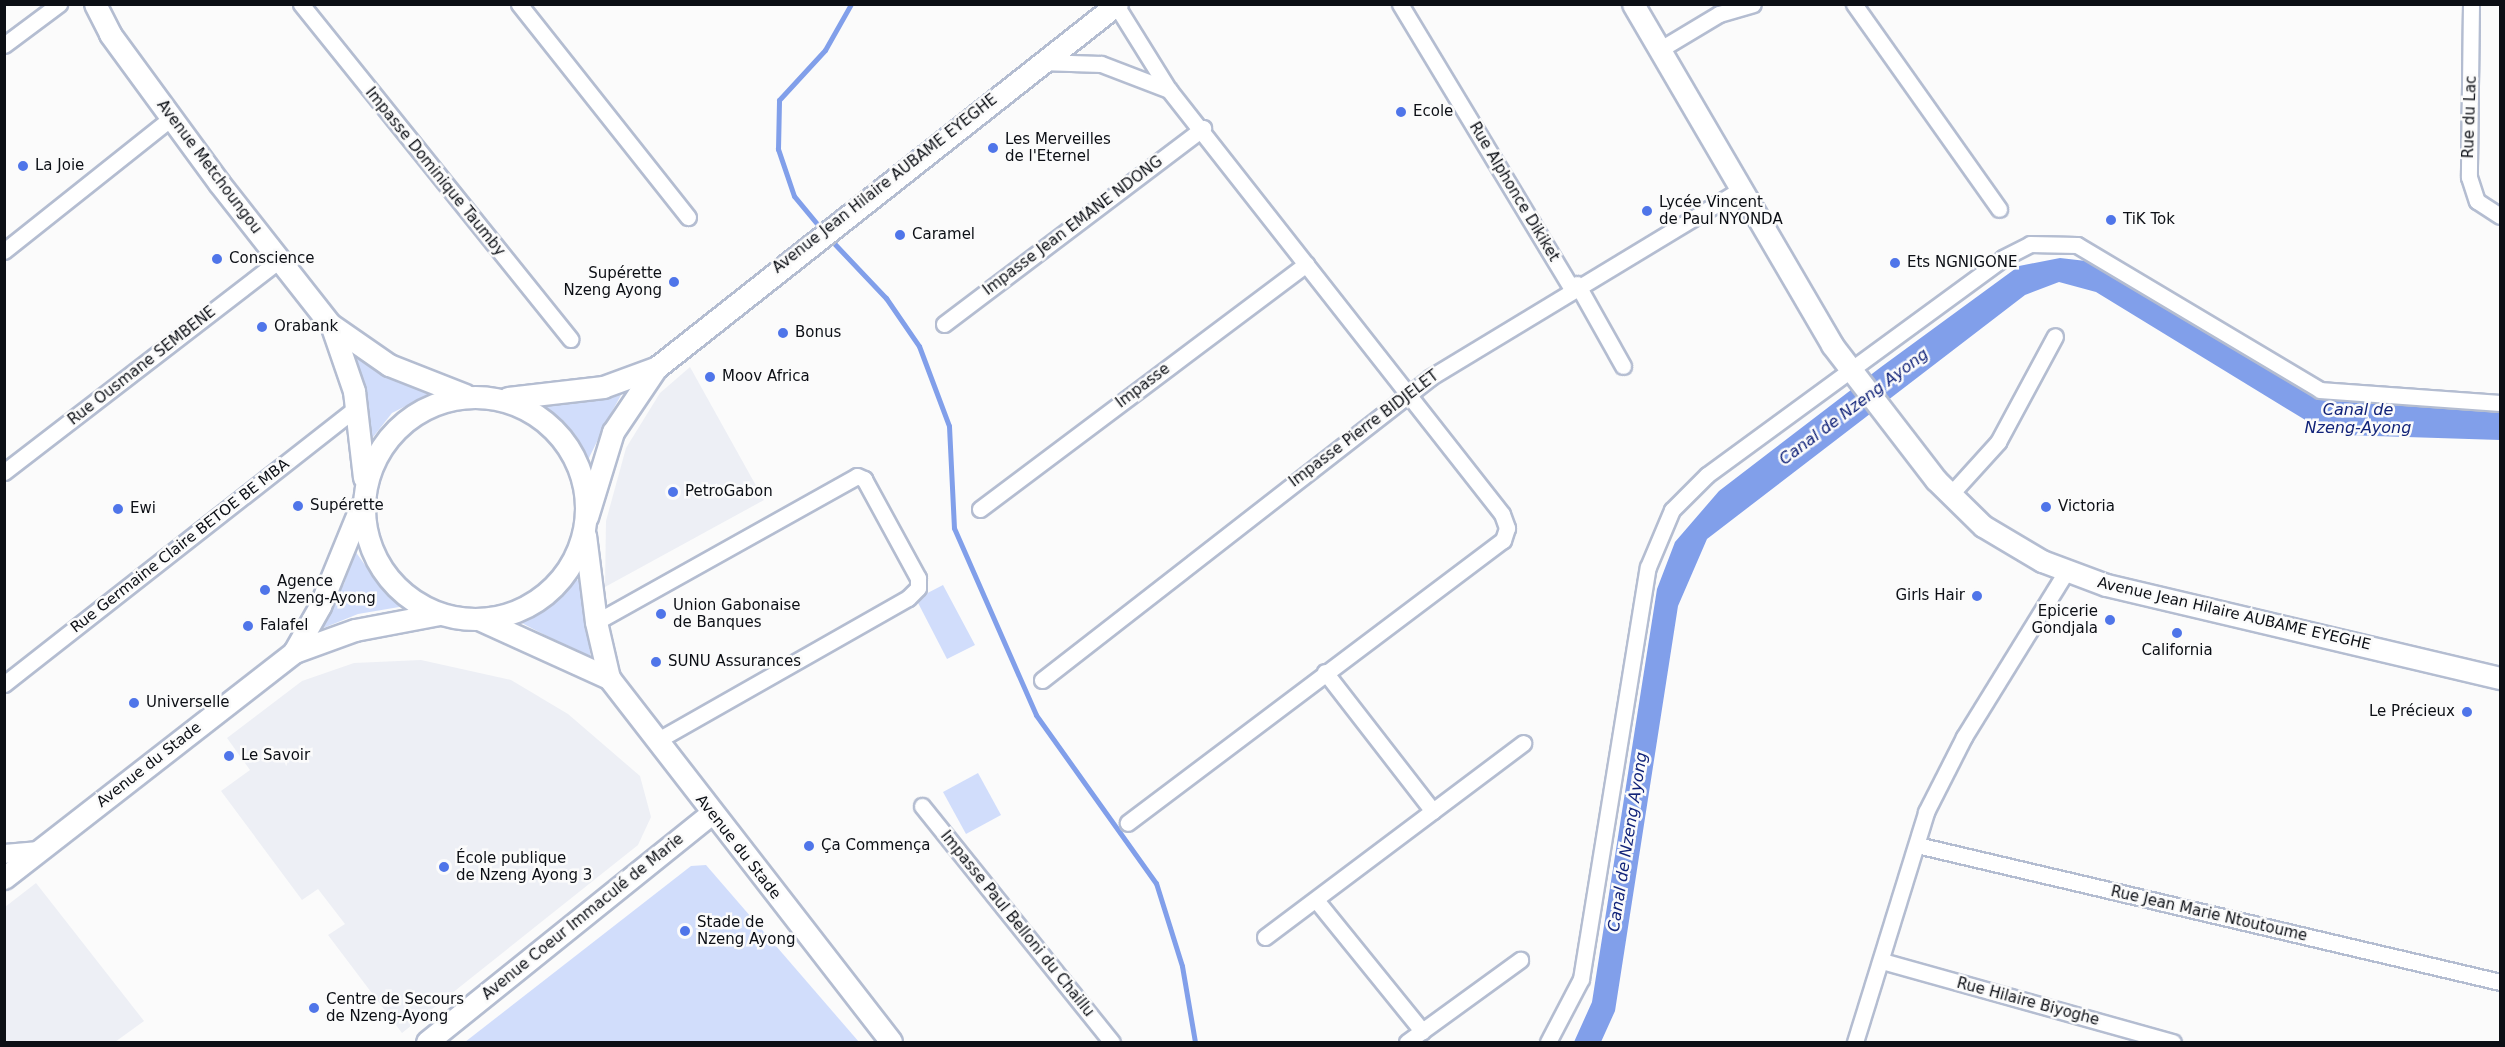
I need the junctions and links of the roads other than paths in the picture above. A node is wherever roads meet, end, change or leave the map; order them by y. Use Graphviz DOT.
graph roads {
  1 [pos="59,4"];
  2 [pos="95,4"];
  3 [pos="301,4"];
  4 [pos="519,4"];
  5 [pos="1400,4"];
  6 [pos="1633,4"];
  7 [pos="1753,4"];
  8 [pos="1854,4"];
  9 [pos="2471,4"];
  10 [pos="1117,5"];
  11 [pos="4,45"];
  12 [pos="1659,50"];
  13 [pos="1040,62"];
  14 [pos="1169,90"];
  15 [pos="171,118"];
  16 [pos="1203,128"];
  17 [pos="1738,191"];
  18 [pos="1999,209"];
  19 [pos="2500,216"];
  20 [pos="688,217"];
  21 [pos="4,250"];
  22 [pos="279,260"];
  23 [pos="1306,264"];
  24 [pos="1574,286"];
  25 [pos="330,324"];
  26 [pos="944,324"];
  27 [pos="2055,336"];
  28 [pos="570,339"];
  29 [pos="1623,366"];
  30 [pos="656,368"];
  31 [pos="1854,374"];
  32 [pos="1407,394"];
  33 [pos="468,396"];
  34 [pos="497,398"];
  35 [pos="2500,403"];
  36 [pos="356,408"];
  37 [pos="4,472"];
  38 [pos="363,493"];
  39 [pos="1950,495"];
  40 [pos="980,509"];
  41 [pos="586,524"];
  42 [pos="2066,572"];
  43 [pos="440,614"];
  44 [pos="481,620"];
  45 [pos="596,622"];
  46 [pos="294,652"];
  47 [pos="1325,672"];
  48 [pos="609,678"];
  49 [pos="2500,678"];
  50 [pos="1042,680"];
  51 [pos="4,684"];
  52 [pos="656,741"];
  53 [pos="1523,743"];
  54 [pos="922,806"];
  55 [pos="1433,811"];
  56 [pos="712,813"];
  57 [pos="1128,823"];
  58 [pos="1917,844"];
  59 [pos="39,851"];
  60 [pos="4,854"];
  61 [pos="4,878"];
  62 [pos="1316,900"];
  63 [pos="1265,937"];
  64 [pos="1520,960"];
  65 [pos="1882,961"];
  66 [pos="2500,982"];
  67 [pos="1422,1031"];
  68 [pos="427,1042"];
  69 [pos="891,1042"];
  70 [pos="1112,1042"];
  71 [pos="1407,1042"];
  72 [pos="1548,1042"];
  73 [pos="1855,1042"];
  74 [pos="2174,1042"];
  1 -- 11 [label="street"];
  2 -- 15 [label="main road, Avenue Metchoungou"];
  3 -- 28 [label="street, Impasse Dominique Taumby"];
  4 -- 20 [label="street"];
  5 -- 24 [label="street, Rue Alphonce Dikiket"];
  6 -- 12 [label="main road"];
  7 -- 12 [label="street"];
  8 -- 18 [label="street"];
  9 -- 19 [label="street, Rue du Lac"];
  10 -- 13 [label="main road, Avenue Jean Hilaire AUBAME EYEGHE"];
  10 -- 14 [label="street"];
  12 -- 17 [label="main road"];
  13 -- 14 [label="street"];
  13 -- 30 [label="main road, Avenue Jean Hilaire AUBAME EYEGHE"];
  14 -- 16 [label="street"];
  15 -- 21 [label="street"];
  15 -- 22 [label="main road, Avenue Metchoungou"];
  16 -- 23 [label="street"];
  16 -- 26 [label="street, Impasse Jean EMANE NDONG"];
  17 -- 24 [label="street, Impasse Pierre BIDJELET"];
  17 -- 31 [label="main road"];
  22 -- 25 [label="main road, Avenue Metchoungou"];
  22 -- 37 [label="street, Rue Ousmane SEMBENE"];
  23 -- 32 [label="street"];
  23 -- 40 [label="street, Impasse"];
  24 -- 29 [label="street, Rue Alphonce Dikiket"];
  24 -- 32 [label="street, Impasse Pierre BIDJELET"];
  25 -- 33 [label="main road"];
  25 -- 36 [label="main road"];
  27 -- 39 [label="street"];
  30 -- 34 [label="main road"];
  30 -- 41 [label="main road"];
  31 -- 35 [label="street"];
  31 -- 39 [label="main road, Avenue Jean Hilaire AUBAME EYEGHE"];
  31 -- 72 [label="street"];
  32 -- 47 [label="street"];
  32 -- 50 [label="street, Impasse Pierre BIDJELET"];
  33 -- 34 [label="main road"];
  33 -- 38 [label="main road"];
  34 -- 41 [label="main road"];
  36 -- 38 [label="main road"];
  36 -- 51 [label="street, Rue Germaine Claire BETOE BE MBA"];
  38 -- 43 [label="main road"];
  38 -- 46 [label="main road"];
  39 -- 42 [label="main road, Avenue Jean Hilaire AUBAME EYEGHE"];
  41 -- 44 [label="main road"];
  41 -- 45 [label="main road"];
  42 -- 49 [label="main road, Avenue Jean Hilaire AUBAME EYEGHE"];
  42 -- 58 [label="street"];
  43 -- 44 [label="main road"];
  43 -- 46 [label="main road"];
  44 -- 48 [label="main road"];
  45 -- 48 [label="main road"];
  45 -- 52 [label="street"];
  46 -- 59 [label="main road, Avenue du Stade"];
  47 -- 55 [label="street"];
  47 -- 57 [label="street"];
  48 -- 52 [label="main road, Avenue du Stade"];
  52 -- 56 [label="main road, Avenue du Stade"];
  53 -- 55 [label="street"];
  54 -- 70 [label="street, Impasse Paul Belloni du Chaillu"];
  55 -- 62 [label="street"];
  56 -- 68 [label="main road, Avenue Coeur Immaculé de Marie"];
  56 -- 69 [label="main road, Avenue du Stade"];
  58 -- 65 [label="street"];
  58 -- 66 [label="street, Rue Jean Marie Ntoutoume"];
  59 -- 60 [label="street"];
  59 -- 61 [label="main road, Avenue du Stade"];
  62 -- 63 [label="street"];
  62 -- 67 [label="street"];
  64 -- 67 [label="street"];
  65 -- 73 [label="street"];
  65 -- 74 [label="street, Rue Hilaire Biyoghe"];
  67 -- 71 [label="street"];
}
